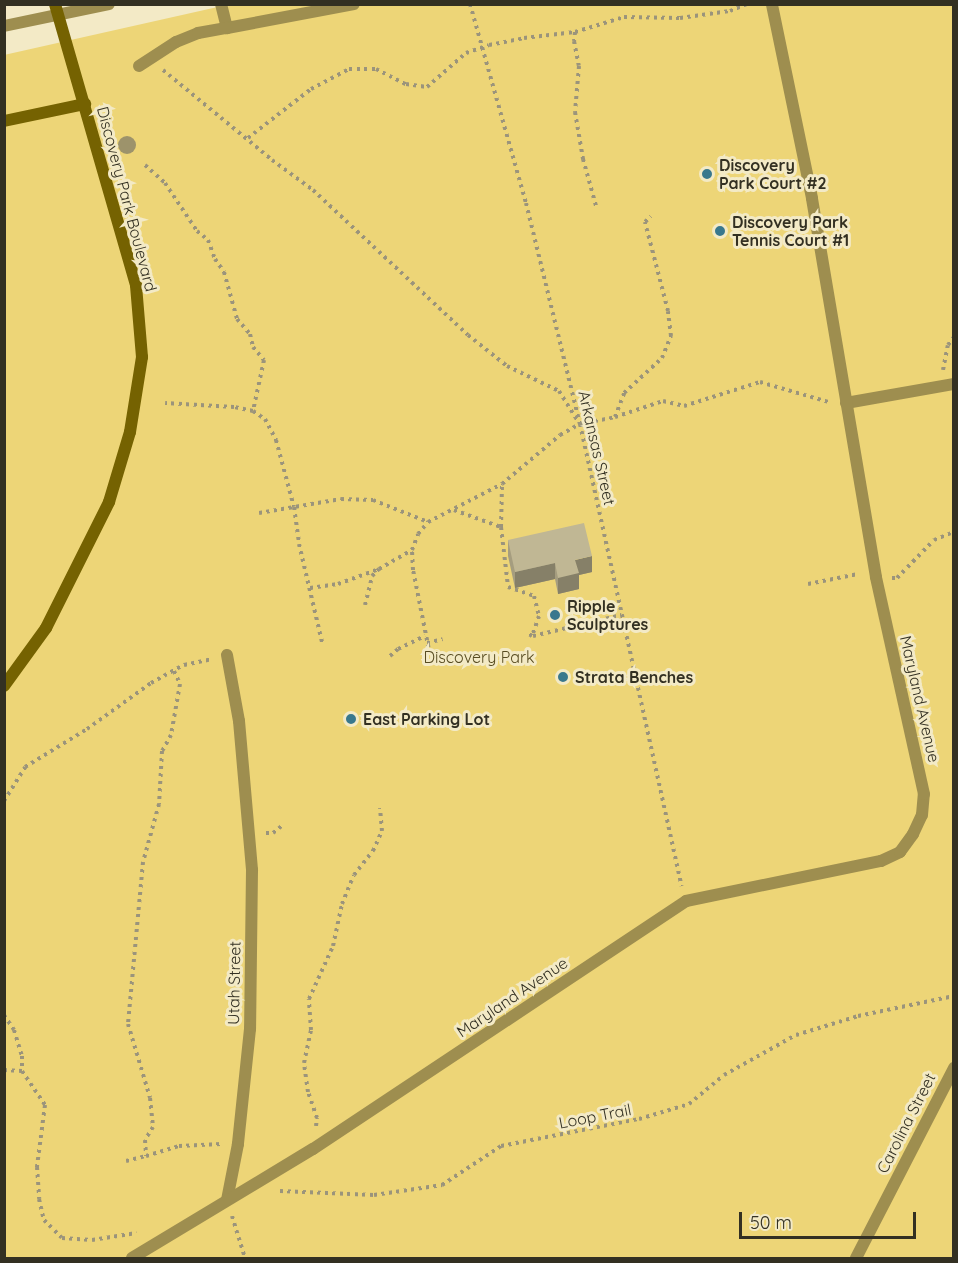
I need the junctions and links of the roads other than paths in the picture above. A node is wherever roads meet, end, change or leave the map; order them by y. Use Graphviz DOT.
graph roads {
  1 [pos="109,4"];
  2 [pos="220,4"];
  3 [pos="354,4"];
  4 [pos="772,4"];
  5 [pos="57,10"];
  6 [pos="4,26"];
  7 [pos="226,28"];
  8 [pos="144,62"];
  9 [pos="85,104"];
  10 [pos="4,121"];
  11 [pos="949,385"];
  12 [pos="846,403"];
  13 [pos="227,655"];
  14 [pos="4,686"];
  15 [pos="954,1068"];
  16 [pos="227,1200"];
  17 [pos="132,1258"];
  18 [pos="856,1258"];
  1 -- 5 [label="street"];
  2 -- 7 [label="street"];
  3 -- 7 [label="street"];
  4 -- 12 [label="street, Maryland Avenue"];
  5 -- 6 [label="street"];
  5 -- 9 [label="street, Discovery Park Boulevard"];
  7 -- 8 [label="street"];
  9 -- 10 [label="street"];
  9 -- 14 [label="street, Discovery Park Boulevard"];
  11 -- 12 [label="street"];
  12 -- 16 [label="street, Maryland Avenue"];
  13 -- 16 [label="street, Utah Street"];
  15 -- 18 [label="street, Carolina Street"];
  16 -- 17 [label="street"];
}
